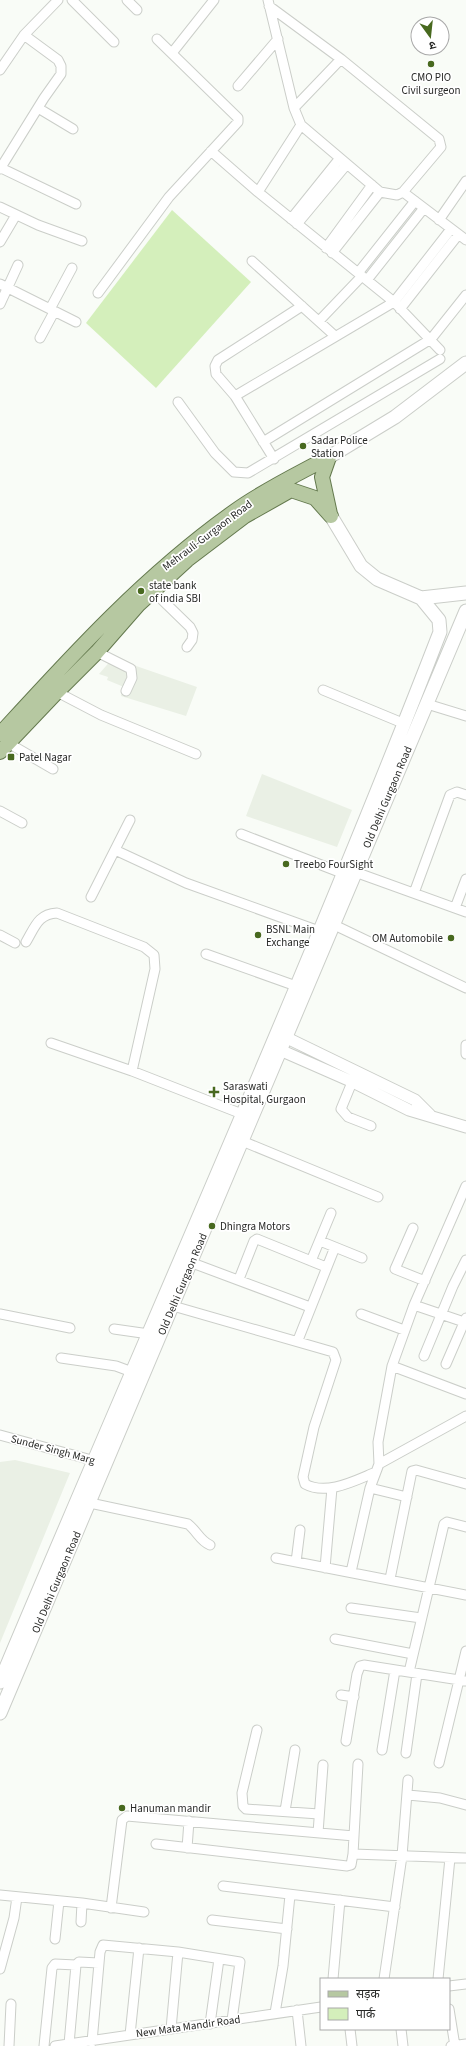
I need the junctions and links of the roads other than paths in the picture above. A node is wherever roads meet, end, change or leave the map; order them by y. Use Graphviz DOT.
graph roads {
  1 [pos="58,0"];
  2 [pos="72,0"];
  3 [pos="127,0"];
  4 [pos="214,0"];
  5 [pos="268,3"];
  6 [pos="137,10"];
  7 [pos="24,35"];
  8 [pos="157,39"];
  9 [pos="278,39"];
  10 [pos="114,42"];
  11 [pos="172,53"];
  12 [pos="341,59"];
  13 [pos="0,70"];
  14 [pos="238,86"];
  15 [pos="38,108"];
  16 [pos="294,108"];
  17 [pos="301,125"];
  18 [pos="73,129"];
  19 [pos="211,151"];
  20 [pos="343,161"];
  21 [pos="0,169"];
  22 [pos="466,181"];
  23 [pos="372,186"];
  24 [pos="258,192"];
  25 [pos="380,192"];
  26 [pos="404,192"];
  27 [pos="415,201"];
  28 [pos="76,204"];
  29 [pos="0,207"];
  30 [pos="424,208"];
  31 [pos="16,215"];
  32 [pos="439,220"];
  33 [pos="294,221"];
  34 [pos="458,235"];
  35 [pos="82,241"];
  36 [pos="0,242"];
  37 [pos="329,250"];
  38 [pos="252,261"];
  39 [pos="18,265"];
  40 [pos="72,268"];
  41 [pos="362,277"];
  42 [pos="3,286"];
  43 [pos="98,293"];
  44 [pos="466,295"];
  45 [pos="0,304"];
  46 [pos="302,306"];
  47 [pos="397,306"];
  48 [pos="52,310"];
  49 [pos="319,321"];
  50 [pos="76,322"];
  51 [pos="335,336"];
  52 [pos="40,338"];
  53 [pos="431,339"];
  54 [pos="466,363"];
  55 [pos="236,396"];
  56 [pos="178,402"];
  57 [pos="263,442"];
  58 [pos="329,457"];
  59 [pos="274,459"];
  60 [pos="331,516"];
  61 [pos="153,591"];
  62 [pos="466,593"];
  63 [pos="421,598"];
  64 [pos="466,612"];
  65 [pos="187,647"];
  66 [pos="97,652"];
  67 [pos="323,690"];
  68 [pos="126,691"];
  69 [pos="57,692"];
  70 [pos="427,704"];
  71 [pos="466,716"];
  72 [pos="406,732"];
  73 [pos="3,743"];
  74 [pos="196,754"];
  75 [pos="52,769"];
  76 [pos="466,795"];
  77 [pos="0,811"];
  78 [pos="130,820"];
  79 [pos="22,823"];
  80 [pos="241,834"];
  81 [pos="115,850"];
  82 [pos="349,873"];
  83 [pos="466,879"];
  84 [pos="414,893"];
  85 [pos="91,897"];
  86 [pos="456,908"];
  87 [pos="466,912"];
  88 [pos="325,925"];
  89 [pos="0,935"];
  90 [pos="15,942"];
  91 [pos="26,942"];
  92 [pos="206,954"];
  93 [pos="296,986"];
  94 [pos="466,988"];
  95 [pos="285,1037"];
  96 [pos="51,1043"];
  97 [pos="466,1045"];
  98 [pos="280,1050"];
  99 [pos="466,1054"];
  100 [pos="357,1070"];
  101 [pos="132,1071"];
  102 [pos="353,1082"];
  103 [pos="242,1114"];
  104 [pos="430,1115"];
  105 [pos="371,1126"];
  106 [pos="466,1127"];
  107 [pos="242,1142"];
  108 [pos="465,1192"];
  109 [pos="378,1197"];
  110 [pos="331,1214"];
  111 [pos="413,1228"];
  112 [pos="320,1241"];
  113 [pos="335,1247"];
  114 [pos="362,1258"];
  115 [pos="185,1260"];
  116 [pos="466,1260"];
  117 [pos="311,1261"];
  118 [pos="326,1267"];
  119 [pos="238,1279"];
  120 [pos="425,1281"];
  121 [pos="414,1304"];
  122 [pos="173,1306"];
  123 [pos="310,1307"];
  124 [pos="441,1313"];
  125 [pos="0,1314"];
  126 [pos="361,1314"];
  127 [pos="465,1320"];
  128 [pos="70,1328"];
  129 [pos="114,1329"];
  130 [pos="404,1330"];
  131 [pos="149,1334"];
  132 [pos="298,1340"];
  133 [pos="424,1356"];
  134 [pos="61,1358"];
  135 [pos="446,1364"];
  136 [pos="392,1366"];
  137 [pos="132,1372"];
  138 [pos="466,1394"];
  139 [pos="466,1416"];
  140 [pos="0,1435"];
  141 [pos="99,1462"];
  142 [pos="378,1468"];
  143 [pos="466,1484"];
  144 [pos="332,1488"];
  145 [pos="370,1488"];
  146 [pos="407,1497"];
  147 [pos="90,1503"];
  148 [pos="466,1527"];
  149 [pos="300,1530"];
  150 [pos="210,1545"];
  151 [pos="276,1558"];
  152 [pos="296,1562"];
  153 [pos="325,1568"];
  154 [pos="352,1572"];
  155 [pos="390,1579"];
  156 [pos="428,1586"];
  157 [pos="466,1595"];
  158 [pos="351,1608"];
  159 [pos="421,1618"];
  160 [pos="336,1639"];
  161 [pos="466,1652"];
  162 [pos="413,1654"];
  163 [pos="395,1670"];
  164 [pos="413,1673"];
  165 [pos="463,1680"];
  166 [pos="0,1682"];
  167 [pos="341,1695"];
  168 [pos="354,1697"];
  169 [pos="1,1710"];
  170 [pos="257,1730"];
  171 [pos="346,1740"];
  172 [pos="295,1750"];
  173 [pos="382,1750"];
  174 [pos="406,1753"];
  175 [pos="439,1763"];
  176 [pos="358,1764"];
  177 [pos="323,1765"];
  178 [pos="408,1780"];
  179 [pos="408,1795"];
  180 [pos="466,1805"];
  181 [pos="285,1811"];
  182 [pos="319,1814"];
  183 [pos="189,1821"];
  184 [pos="318,1833"];
  185 [pos="354,1836"];
  186 [pos="156,1844"];
  187 [pos="187,1848"];
  188 [pos="353,1854"];
  189 [pos="402,1856"];
  190 [pos="450,1858"];
  191 [pos="466,1858"];
  192 [pos="223,1886"];
  193 [pos="0,1895"];
  194 [pos="290,1895"];
  195 [pos="17,1897"];
  196 [pos="340,1900"];
  197 [pos="59,1901"];
  198 [pos="82,1903"];
  199 [pos="395,1907"];
  200 [pos="111,1908"];
  201 [pos="144,1912"];
  202 [pos="212,1920"];
  203 [pos="81,1922"];
  204 [pos="287,1929"];
  205 [pos="55,1939"];
  206 [pos="139,1948"];
  207 [pos="178,1952"];
  208 [pos="219,1959"];
  209 [pos="99,1963"];
  210 [pos="76,1965"];
  211 [pos="0,1969"];
  212 [pos="333,1978"];
  213 [pos="384,1978"];
  214 [pos="438,1978"];
  215 [pos="466,1984"];
  216 [pos="450,1986"];
  217 [pos="11,2004"];
  218 [pos="320,2007"];
  219 [pos="298,2010"];
  220 [pos="275,2013"];
  221 [pos="450,2016"];
  222 [pos="232,2020"];
  223 [pos="210,2024"];
  224 [pos="171,2028"];
  225 [pos="350,2030"];
  226 [pos="401,2030"];
  227 [pos="130,2035"];
  228 [pos="92,2042"];
  229 [pos="114,2042"];
  230 [pos="69,2044"];
  231 [pos="466,2044"];
  232 [pos="9,2046"];
  233 [pos="44,2046"];
  234 [pos="55,2046"];
  235 [pos="302,2046"];
  236 [pos="352,2046"];
  237 [pos="403,2046"];
  238 [pos="454,2046"];
  1 -- 7 [label="street"];
  2 -- 10 [label="street"];
  3 -- 6 [label="street"];
  4 -- 11 [label="street"];
  5 -- 9 [label="street"];
  5 -- 12 [label="street"];
  7 -- 13 [label="street"];
  7 -- 15 [label="street"];
  8 -- 11 [label="street"];
  9 -- 14 [label="street"];
  9 -- 16 [label="street"];
  11 -- 19 [label="street"];
  12 -- 16 [label="street"];
  12 -- 26 [label="street"];
  15 -- 18 [label="street"];
  15 -- 21 [label="street"];
  16 -- 17 [label="street"];
  17 -- 20 [label="street"];
  17 -- 24 [label="street"];
  19 -- 24 [label="street"];
  19 -- 43 [label="street"];
  20 -- 23 [label="street"];
  20 -- 33 [label="street"];
  21 -- 28 [label="street"];
  22 -- 32 [label="street"];
  23 -- 25 [label="street"];
  23 -- 37 [label="street"];
  24 -- 33 [label="street"];
  25 -- 26 [label="street"];
  25 -- 37 [label="street"];
  26 -- 27 [label="street"];
  27 -- 30 [label="street"];
  27 -- 41 [label="street"];
  29 -- 31 [label="street"];
  30 -- 32 [label="street"];
  30 -- 41 [label="street"];
  31 -- 35 [label="street"];
  31 -- 36 [label="street"];
  32 -- 34 [label="street"];
  33 -- 37 [label="street"];
  34 -- 47 [label="street"];
  37 -- 41 [label="street"];
  38 -- 46 [label="street"];
  39 -- 42 [label="street"];
  40 -- 48 [label="street"];
  41 -- 47 [label="street"];
  41 -- 49 [label="street"];
  42 -- 45 [label="street"];
  42 -- 48 [label="street"];
  44 -- 53 [label="street"];
  46 -- 49 [label="street"];
  46 -- 55 [label="street"];
  47 -- 51 [label="street"];
  47 -- 53 [label="street"];
  48 -- 50 [label="street"];
  48 -- 52 [label="street"];
  49 -- 51 [label="street"];
  51 -- 55 [label="street"];
  53 -- 57 [label="street"];
  53 -- 59 [label="street"];
  54 -- 58 [label="main road, Mehrauli-Gurgaon Road"];
  55 -- 57 [label="street"];
  56 -- 59 [label="street"];
  57 -- 59 [label="street"];
  58 -- 60 [label="main road"];
  58 -- 73 [label="main road, Mehrauli-Gurgaon Road"];
  60 -- 61 [label="main road, Mehrauli-Gurgaon Road"];
  60 -- 63 [label="main road"];
  61 -- 65 [label="street"];
  61 -- 66 [label="main road, Mehrauli-Gurgaon Road"];
  62 -- 63 [label="main road"];
  63 -- 72 [label="main road, Old Delhi Gurgaon Road"];
  64 -- 70 [label="main road, Old Delhi Gurgaon Road"];
  66 -- 68 [label="street"];
  66 -- 69 [label="main road, Mehrauli-Gurgaon Road"];
  67 -- 72 [label="street"];
  69 -- 73 [label="main road, Mehrauli-Gurgaon Road"];
  69 -- 74 [label="street"];
  70 -- 71 [label="street"];
  70 -- 72 [label="main road, Old Delhi Gurgaon Road"];
  72 -- 82 [label="main road, Old Delhi Gurgaon Road"];
  73 -- 75 [label="street"];
  76 -- 84 [label="street"];
  77 -- 79 [label="street"];
  78 -- 81 [label="street"];
  80 -- 82 [label="street"];
  81 -- 85 [label="street"];
  81 -- 88 [label="street"];
  82 -- 84 [label="street"];
  82 -- 88 [label="main road, Old Delhi Gurgaon Road"];
  83 -- 86 [label="street"];
  84 -- 86 [label="street"];
  86 -- 87 [label="street"];
  88 -- 93 [label="main road, Old Delhi Gurgaon Road"];
  88 -- 94 [label="street"];
  88 -- 95 [label="main road, Old Delhi Gurgaon Road"];
  89 -- 90 [label="street"];
  91 -- 101 [label="street"];
  92 -- 93 [label="street"];
  93 -- 103 [label="main road, Old Delhi Gurgaon Road"];
  95 -- 98 [label="main road, Old Delhi Gurgaon Road"];
  95 -- 100 [label="street"];
  96 -- 101 [label="street"];
  97 -- 99 [label="street"];
  98 -- 102 [label="street"];
  98 -- 107 [label="main road, Old Delhi Gurgaon Road"];
  100 -- 102 [label="street"];
  100 -- 104 [label="street"];
  101 -- 103 [label="street"];
  102 -- 104 [label="street"];
  102 -- 105 [label="street"];
  103 -- 115 [label="main road, Old Delhi Gurgaon Road"];
  104 -- 106 [label="street"];
  107 -- 109 [label="street"];
  107 -- 115 [label="main road, Old Delhi Gurgaon Road"];
  108 -- 120 [label="street"];
  110 -- 112 [label="street"];
  111 -- 120 [label="street"];
  112 -- 113 [label="street"];
  112 -- 117 [label="street"];
  113 -- 114 [label="street"];
  113 -- 118 [label="street"];
  115 -- 119 [label="street"];
  115 -- 122 [label="main road, Old Delhi Gurgaon Road"];
  115 -- 131 [label="main road, Old Delhi Gurgaon Road"];
  116 -- 124 [label="street"];
  117 -- 118 [label="street"];
  117 -- 119 [label="street"];
  118 -- 123 [label="street"];
  119 -- 123 [label="street"];
  120 -- 121 [label="street"];
  121 -- 124 [label="street"];
  121 -- 130 [label="street"];
  122 -- 132 [label="street"];
  122 -- 141 [label="main road, Old Delhi Gurgaon Road"];
  123 -- 132 [label="street"];
  124 -- 127 [label="street"];
  124 -- 133 [label="street"];
  125 -- 128 [label="street"];
  126 -- 130 [label="street"];
  127 -- 135 [label="street"];
  129 -- 131 [label="street"];
  130 -- 136 [label="street"];
  131 -- 137 [label="main road, Old Delhi Gurgaon Road"];
  132 -- 144 [label="street"];
  134 -- 137 [label="street"];
  136 -- 138 [label="street"];
  136 -- 142 [label="street"];
  137 -- 141 [label="main road, Old Delhi Gurgaon Road"];
  139 -- 142 [label="street"];
  140 -- 141 [label="street, Sunder Singh Marg"];
  141 -- 147 [label="main road, Old Delhi Gurgaon Road"];
  141 -- 166 [label="main road, Old Delhi Gurgaon Road"];
  142 -- 144 [label="street"];
  142 -- 145 [label="street"];
  143 -- 146 [label="street"];
  144 -- 153 [label="street"];
  145 -- 146 [label="street"];
  145 -- 154 [label="street"];
  146 -- 155 [label="street"];
  147 -- 150 [label="street"];
  147 -- 169 [label="main road, Old Delhi Gurgaon Road"];
  148 -- 156 [label="street"];
  149 -- 152 [label="street"];
  151 -- 152 [label="street"];
  152 -- 153 [label="street"];
  153 -- 154 [label="street"];
  154 -- 155 [label="street"];
  155 -- 156 [label="street"];
  156 -- 157 [label="street"];
  156 -- 159 [label="street"];
  158 -- 159 [label="street"];
  159 -- 162 [label="street"];
  160 -- 162 [label="street"];
  161 -- 165 [label="street"];
  162 -- 164 [label="street"];
  163 -- 164 [label="street"];
  163 -- 168 [label="street"];
  163 -- 173 [label="street"];
  164 -- 165 [label="street"];
  164 -- 174 [label="street"];
  165 -- 175 [label="street"];
  167 -- 168 [label="street"];
  168 -- 171 [label="street"];
  170 -- 181 [label="street"];
  172 -- 181 [label="street"];
  176 -- 185 [label="street"];
  177 -- 182 [label="street"];
  178 -- 179 [label="street"];
  179 -- 180 [label="street"];
  179 -- 189 [label="street"];
  181 -- 182 [label="street"];
  182 -- 184 [label="street"];
  183 -- 184 [label="street"];
  183 -- 187 [label="street"];
  183 -- 200 [label="street"];
  184 -- 185 [label="street"];
  185 -- 188 [label="street"];
  186 -- 187 [label="street"];
  187 -- 188 [label="street"];
  188 -- 189 [label="street"];
  189 -- 190 [label="street"];
  189 -- 199 [label="street"];
  190 -- 191 [label="street"];
  190 -- 214 [label="street"];
  192 -- 194 [label="street"];
  193 -- 195 [label="street"];
  194 -- 196 [label="street"];
  194 -- 204 [label="street"];
  195 -- 197 [label="street"];
  195 -- 211 [label="street"];
  196 -- 199 [label="street"];
  196 -- 212 [label="street"];
  197 -- 198 [label="street"];
  197 -- 205 [label="street"];
  198 -- 200 [label="street"];
  198 -- 203 [label="street"];
  199 -- 213 [label="street"];
  200 -- 201 [label="street"];
  202 -- 204 [label="street"];
  204 -- 220 [label="street"];
  206 -- 207 [label="street"];
  206 -- 209 [label="street"];
  206 -- 227 [label="street"];
  207 -- 208 [label="street"];
  207 -- 224 [label="street"];
  208 -- 222 [label="street"];
  208 -- 223 [label="street"];
  209 -- 210 [label="street"];
  209 -- 228 [label="street"];
  210 -- 230 [label="street"];
  210 -- 233 [label="street"];
  215 -- 216 [label="street"];
  217 -- 232 [label="street"];
  218 -- 219 [label="street, New Mata Mandir Road"];
  219 -- 220 [label="street, New Mata Mandir Road"];
  219 -- 235 [label="street"];
  220 -- 222 [label="street, New Mata Mandir Road"];
  221 -- 238 [label="street"];
  222 -- 223 [label="street, New Mata Mandir Road"];
  223 -- 224 [label="street, New Mata Mandir Road"];
  224 -- 227 [label="street, New Mata Mandir Road"];
  225 -- 236 [label="street"];
  226 -- 237 [label="street"];
  227 -- 229 [label="street, New Mata Mandir Road"];
  228 -- 229 [label="street, New Mata Mandir Road"];
  228 -- 230 [label="street, New Mata Mandir Road"];
  230 -- 234 [label="street, New Mata Mandir Road"];
  231 -- 238 [label="street"];
}
